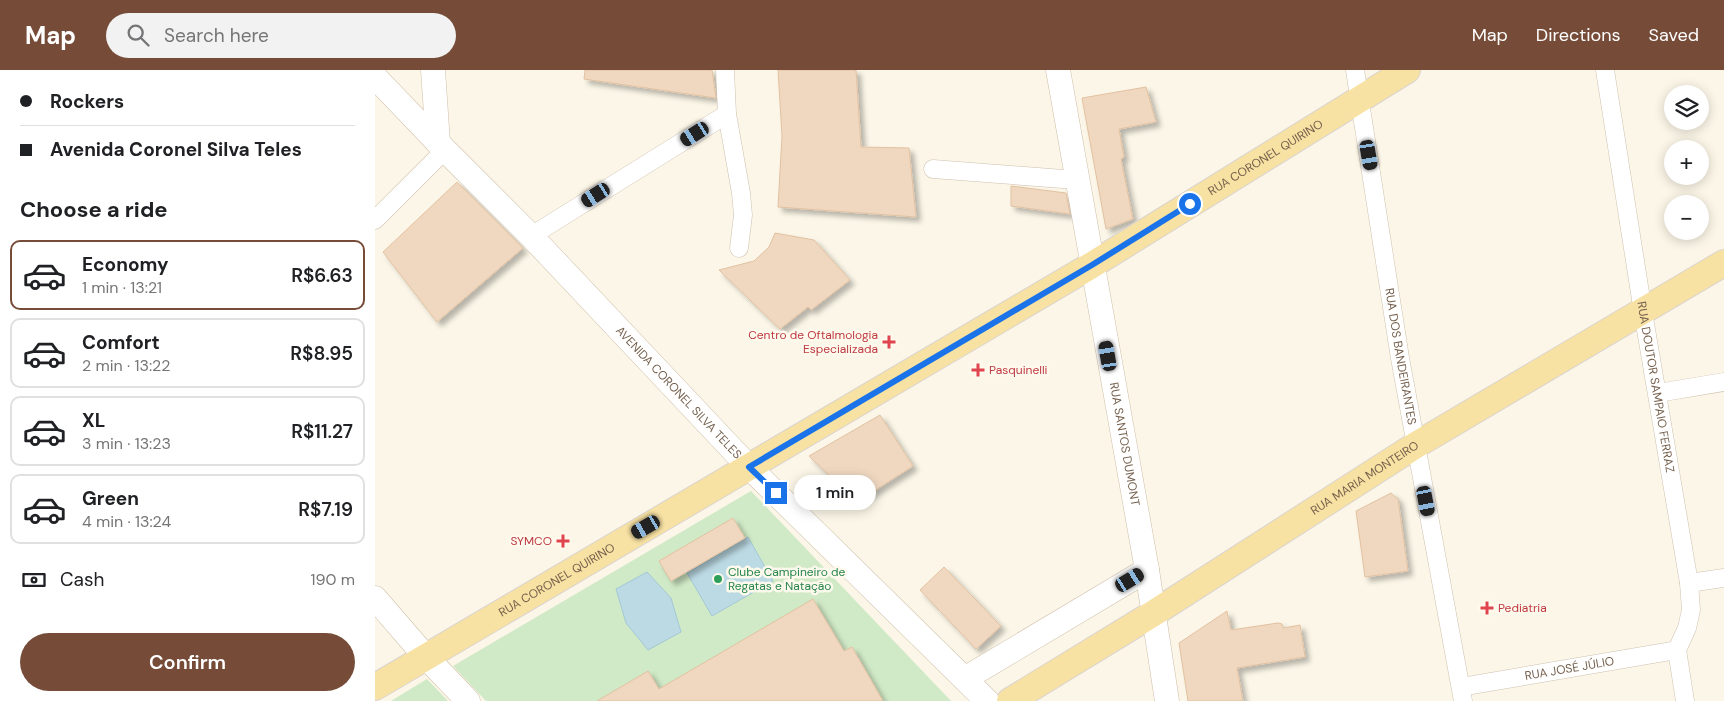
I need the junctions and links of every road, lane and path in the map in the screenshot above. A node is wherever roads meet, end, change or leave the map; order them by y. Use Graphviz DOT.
graph roads {
  1 [pos="433,70"];
  2 [pos="725,70"];
  3 [pos="1057,70"];
  4 [pos="1355,70"];
  5 [pos="1407,70"];
  6 [pos="1605,70"];
  7 [pos="375,77"];
  8 [pos="1359,98"];
  9 [pos="727,114"];
  10 [pos="442,147"];
  11 [pos="933,168"];
  12 [pos="1076,180"];
  13 [pos="375,220"];
  14 [pos="531,236"];
  15 [pos="739,248"];
  16 [pos="1724,263"];
  17 [pos="1092,265"];
  18 [pos="1643,312"];
  19 [pos="1724,382"];
  20 [pos="1658,394"];
  21 [pos="1416,445"];
  22 [pos="749,467"];
  23 [pos="1147,570"];
  24 [pos="1724,578"];
  25 [pos="1689,583"];
  26 [pos="375,598"];
  27 [pos="1154,613"];
  28 [pos="1677,650"];
  29 [pos="425,656"];
  30 [pos="966,678"];
  31 [pos="375,687"];
  32 [pos="1462,694"];
  33 [pos="468,701"];
  34 [pos="987,701"];
  35 [pos="1009,701"];
  36 [pos="1167,701"];
  37 [pos="1685,701"];
  1 -- 10 [label="main road"];
  2 -- 9 [label="street"];
  3 -- 12 [label="main road, RUA SANTOS DUMONT"];
  4 -- 8 [label="street, RUA DOS BANDEIRANTES"];
  5 -- 8 [label="main road, RUA CORONEL QUIRINO"];
  6 -- 18 [label="street, RUA DOUTOR SAMPAIO FERRAZ"];
  7 -- 10 [label="main road, AVENIDA CORONEL SILVA TELES"];
  8 -- 17 [label="main road, RUA CORONEL QUIRINO"];
  8 -- 21 [label="street, RUA DOS BANDEIRANTES"];
  9 -- 14 [label="street"];
  9 -- 15 [label="street"];
  10 -- 13 [label="street"];
  10 -- 14 [label="main road, AVENIDA CORONEL SILVA TELES"];
  11 -- 12 [label="street"];
  12 -- 17 [label="main road, RUA SANTOS DUMONT"];
  14 -- 22 [label="main road, AVENIDA CORONEL SILVA TELES"];
  16 -- 18 [label="main road, RUA MARIA MONTEIRO"];
  17 -- 22 [label="main road, RUA CORONEL QUIRINO"];
  17 -- 23 [label="main road, RUA SANTOS DUMONT"];
  18 -- 20 [label="street, RUA DOUTOR SAMPAIO FERRAZ"];
  18 -- 21 [label="main road, RUA MARIA MONTEIRO"];
  19 -- 20 [label="street"];
  20 -- 25 [label="street, RUA DOUTOR SAMPAIO FERRAZ"];
  21 -- 27 [label="main road, RUA MARIA MONTEIRO"];
  21 -- 32 [label="street, RUA DOS BANDEIRANTES"];
  22 -- 29 [label="main road, RUA CORONEL QUIRINO"];
  22 -- 30 [label="main road, AVENIDA CORONEL SILVA TELES"];
  23 -- 27 [label="main road, RUA SANTOS DUMONT"];
  23 -- 30 [label="main road"];
  24 -- 25 [label="street"];
  25 -- 28 [label="street, RUA DOUTOR SAMPAIO FERRAZ"];
  26 -- 29 [label="main road"];
  27 -- 35 [label="main road, RUA MARIA MONTEIRO"];
  27 -- 36 [label="main road, RUA SANTOS DUMONT"];
  28 -- 32 [label="street, RUA JOSÉ JÚLIO"];
  28 -- 37 [label="street"];
  29 -- 31 [label="main road, RUA CORONEL QUIRINO"];
  29 -- 33 [label="main road"];
  30 -- 34 [label="main road, AVENIDA CORONEL SILVA TELES"];
}
